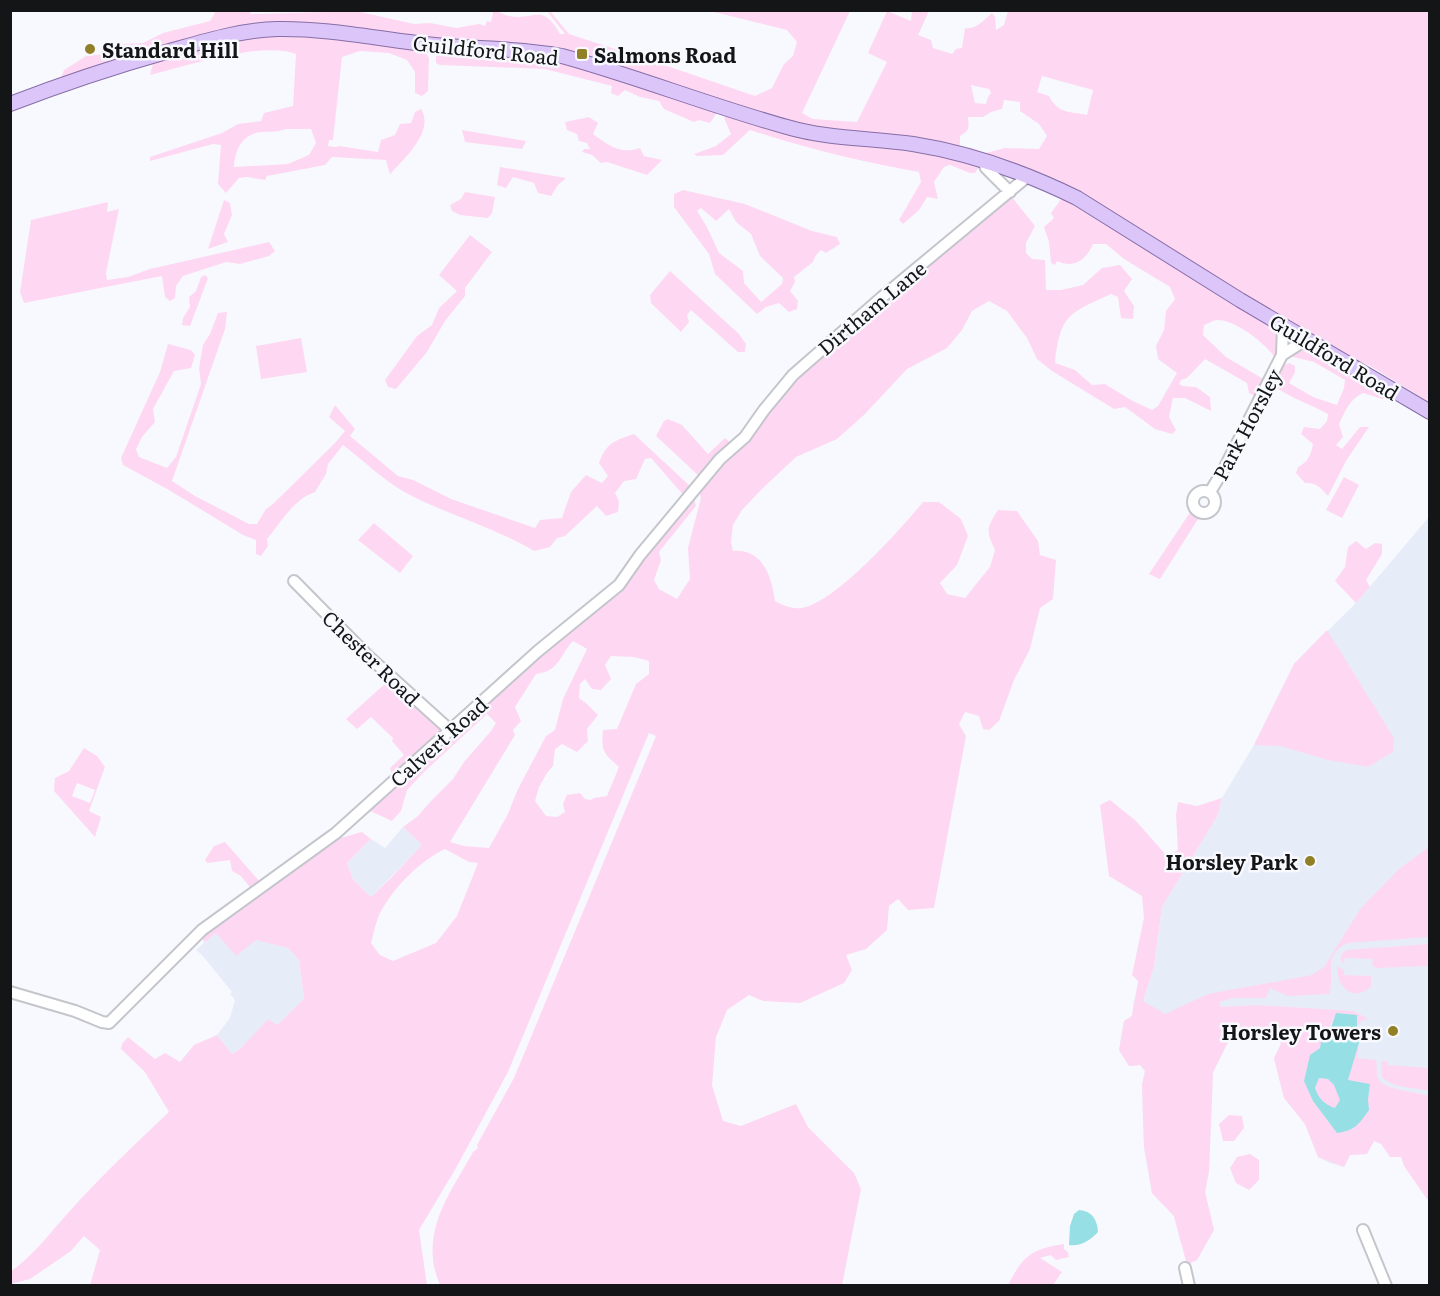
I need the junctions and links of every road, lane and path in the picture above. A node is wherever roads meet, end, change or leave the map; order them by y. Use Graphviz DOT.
graph roads {
  1 [pos="10,104"];
  2 [pos="983,161"];
  3 [pos="1028,176"];
  4 [pos="1011,192"];
  5 [pos="1283,325"];
  6 [pos="1307,339"];
  7 [pos="1282,355"];
  8 [pos="1430,412"];
  9 [pos="745,437"];
  10 [pos="1210,492"];
  11 [pos="294,581"];
  12 [pos="451,731"];
  13 [pos="10,992"];
  14 [pos="1363,1230"];
  15 [pos="1185,1268"];
  16 [pos="1189,1286"];
  17 [pos="1386,1286"];
  1 -- 2 [label="main road, Guildford Road"];
  2 -- 3 [label="main road, Guildford Road"];
  2 -- 4 [label="street"];
  3 -- 4 [label="street, Dirtham Lane"];
  3 -- 5 [label="main road, Guildford Road"];
  4 -- 9 [label="street, Dirtham Lane"];
  5 -- 6 [label="main road, Guildford Road"];
  5 -- 7 [label="street, Park Horsley"];
  6 -- 7 [label="street, Park Horsley"];
  6 -- 8 [label="main road, Guildford Road"];
  7 -- 10 [label="street, Park Horsley"];
  9 -- 12 [label="street, Calvert Road"];
  11 -- 12 [label="street, Chester Road"];
  12 -- 13 [label="street, Calvert Road"];
  14 -- 17 [label="street"];
  15 -- 16 [label="street"];
}
